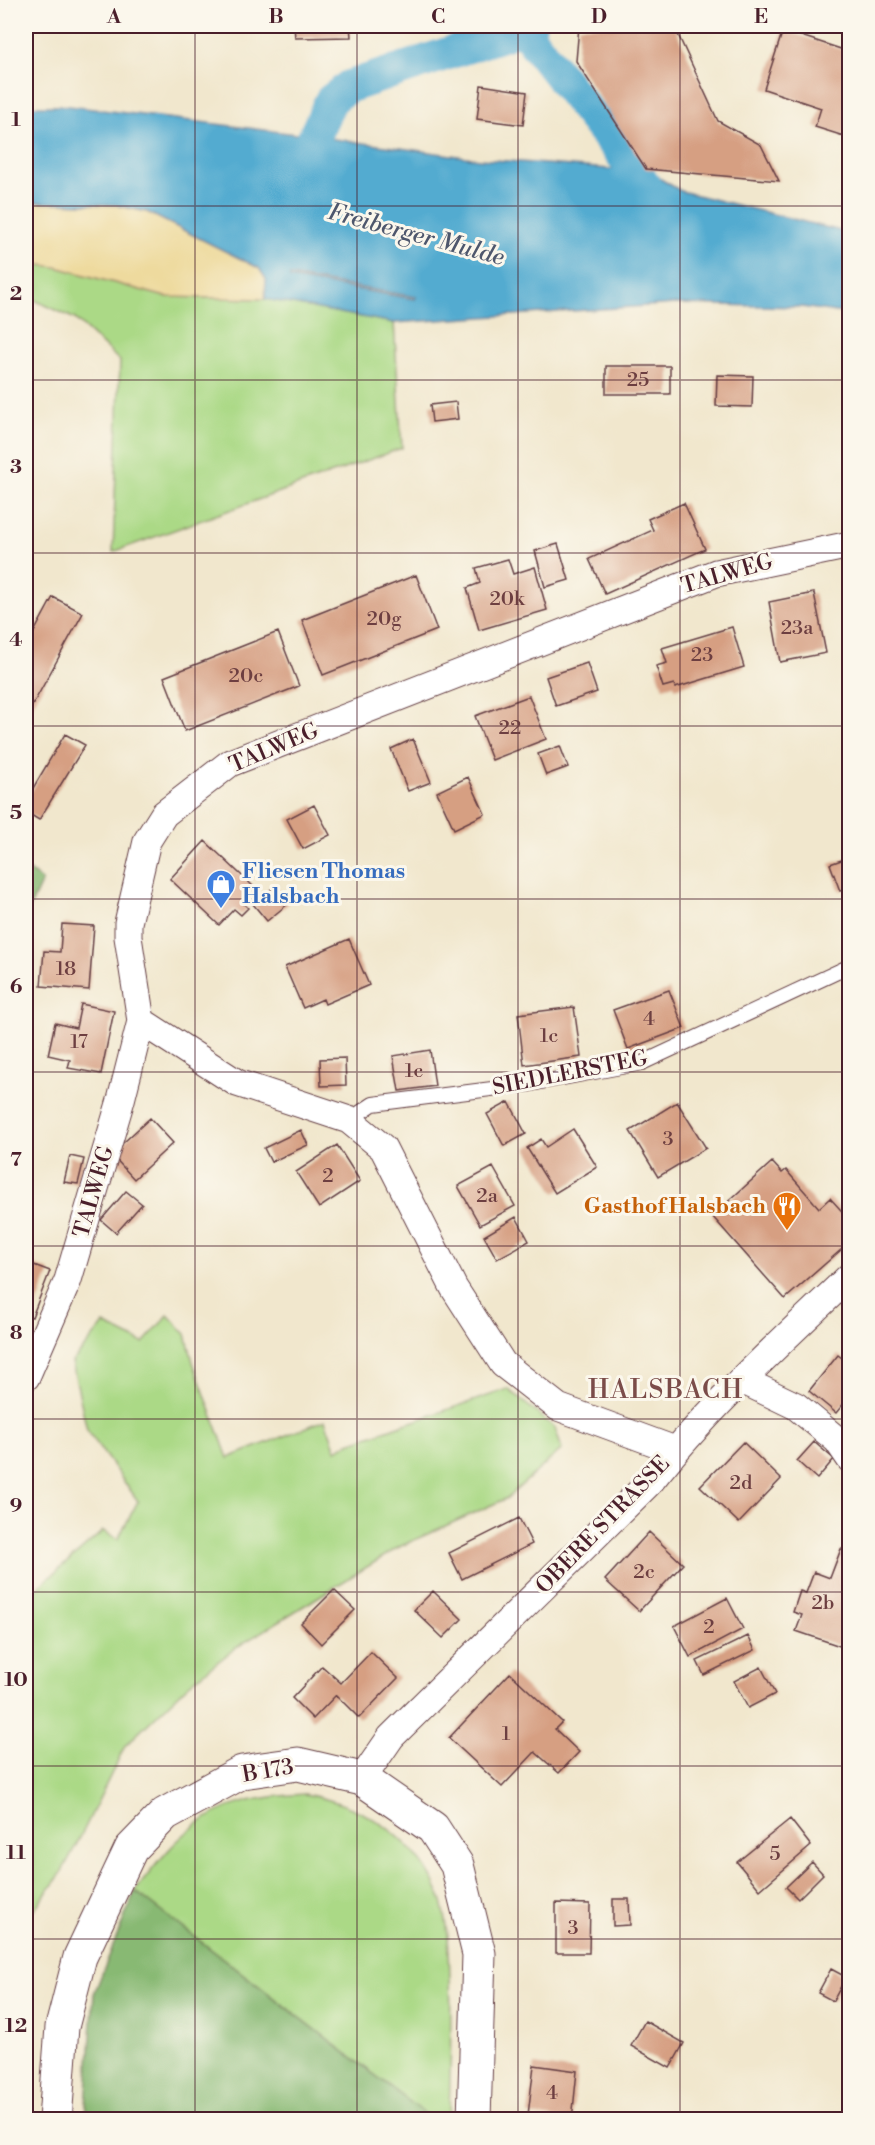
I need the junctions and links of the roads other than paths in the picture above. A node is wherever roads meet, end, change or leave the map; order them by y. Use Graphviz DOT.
graph roads {
  1 [pos="849,544"];
  2 [pos="849,966"];
  3 [pos="141,1021"];
  4 [pos="349,1120"];
  5 [pos="849,1276"];
  6 [pos="26,1377"];
  7 [pos="742,1380"];
  8 [pos="675,1450"];
  9 [pos="849,1459"];
  10 [pos="362,1779"];
  11 [pos="55,2120"];
  12 [pos="474,2120"];
  1 -- 3 [label="street, TALWEG"];
  2 -- 4 [label="lane, SIEDLERSTEG"];
  3 -- 4 [label="street"];
  3 -- 6 [label="street, TALWEG"];
  4 -- 8 [label="street"];
  5 -- 7 [label="street, OBERE STRASSE"];
  7 -- 8 [label="street, OBERE STRASSE"];
  7 -- 9 [label="street"];
  8 -- 10 [label="street, OBERE STRASSE"];
  10 -- 11 [label="main road, B 173 / B 173"];
  10 -- 12 [label="main road, B 173 / B 173"];
}
